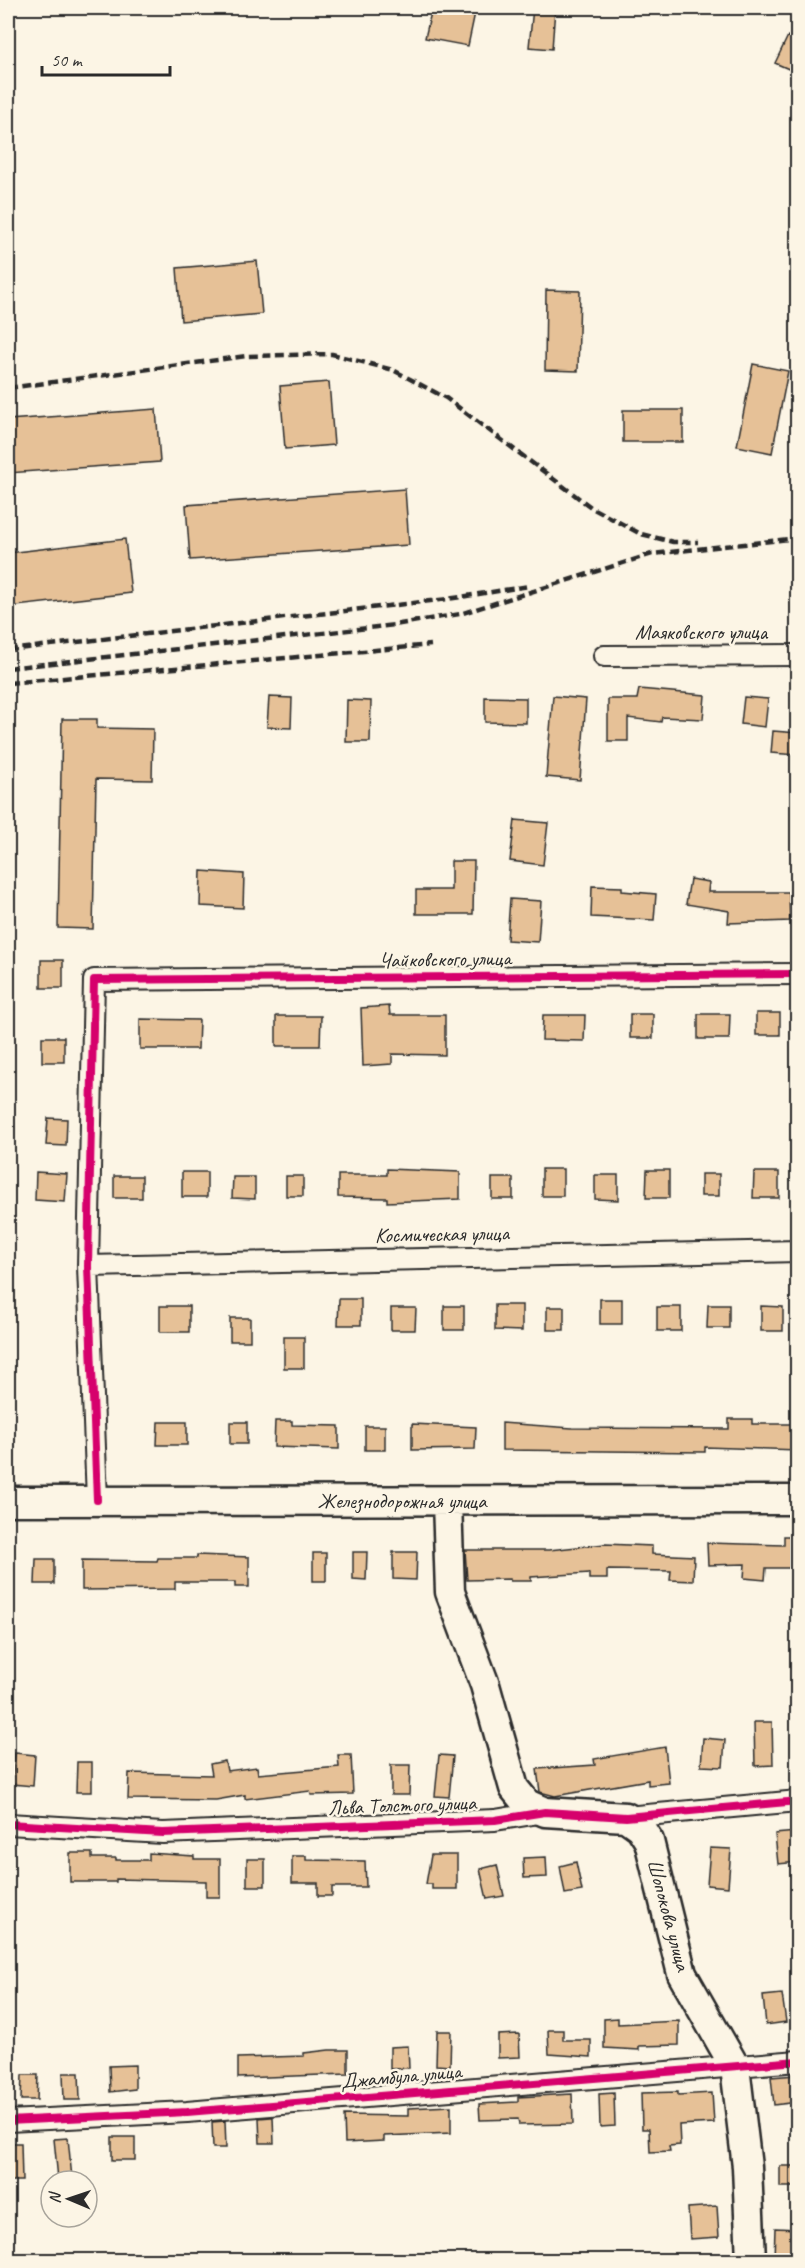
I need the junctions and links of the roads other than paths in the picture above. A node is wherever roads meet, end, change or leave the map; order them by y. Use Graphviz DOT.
graph roads {
  1 [pos="798,655"];
  2 [pos="604,656"];
  3 [pos="798,974"];
  4 [pos="798,1251"];
  5 [pos="88,1266"];
  6 [pos="96,1500"];
  7 [pos="798,1500"];
  8 [pos="8,1501"];
  9 [pos="447,1501"];
  10 [pos="798,1801"];
  11 [pos="545,1812"];
  12 [pos="626,1817"];
  13 [pos="8,1824"];
  14 [pos="798,2061"];
  15 [pos="735,2067"];
  16 [pos="8,2121"];
  17 [pos="751,2260"];
  1 -- 2 [label="street, Маяковского улица"];
  3 -- 5 [label="street, Чайковского улица"];
  4 -- 5 [label="street, Космическая улица"];
  5 -- 6 [label="street"];
  6 -- 8 [label="street, Железнодорожная улица"];
  6 -- 9 [label="street, Железнодорожная улица"];
  7 -- 9 [label="street, Железнодорожная улица"];
  9 -- 11 [label="street"];
  10 -- 12 [label="street, Льва Толстого улица"];
  11 -- 12 [label="street, Льва Толстого улица"];
  11 -- 13 [label="street, Льва Толстого улица"];
  12 -- 15 [label="street, Шопокова улица"];
  14 -- 15 [label="street, Джамбула улица"];
  15 -- 16 [label="street, Джамбула улица"];
  15 -- 17 [label="street, Шопокова улица"];
}
